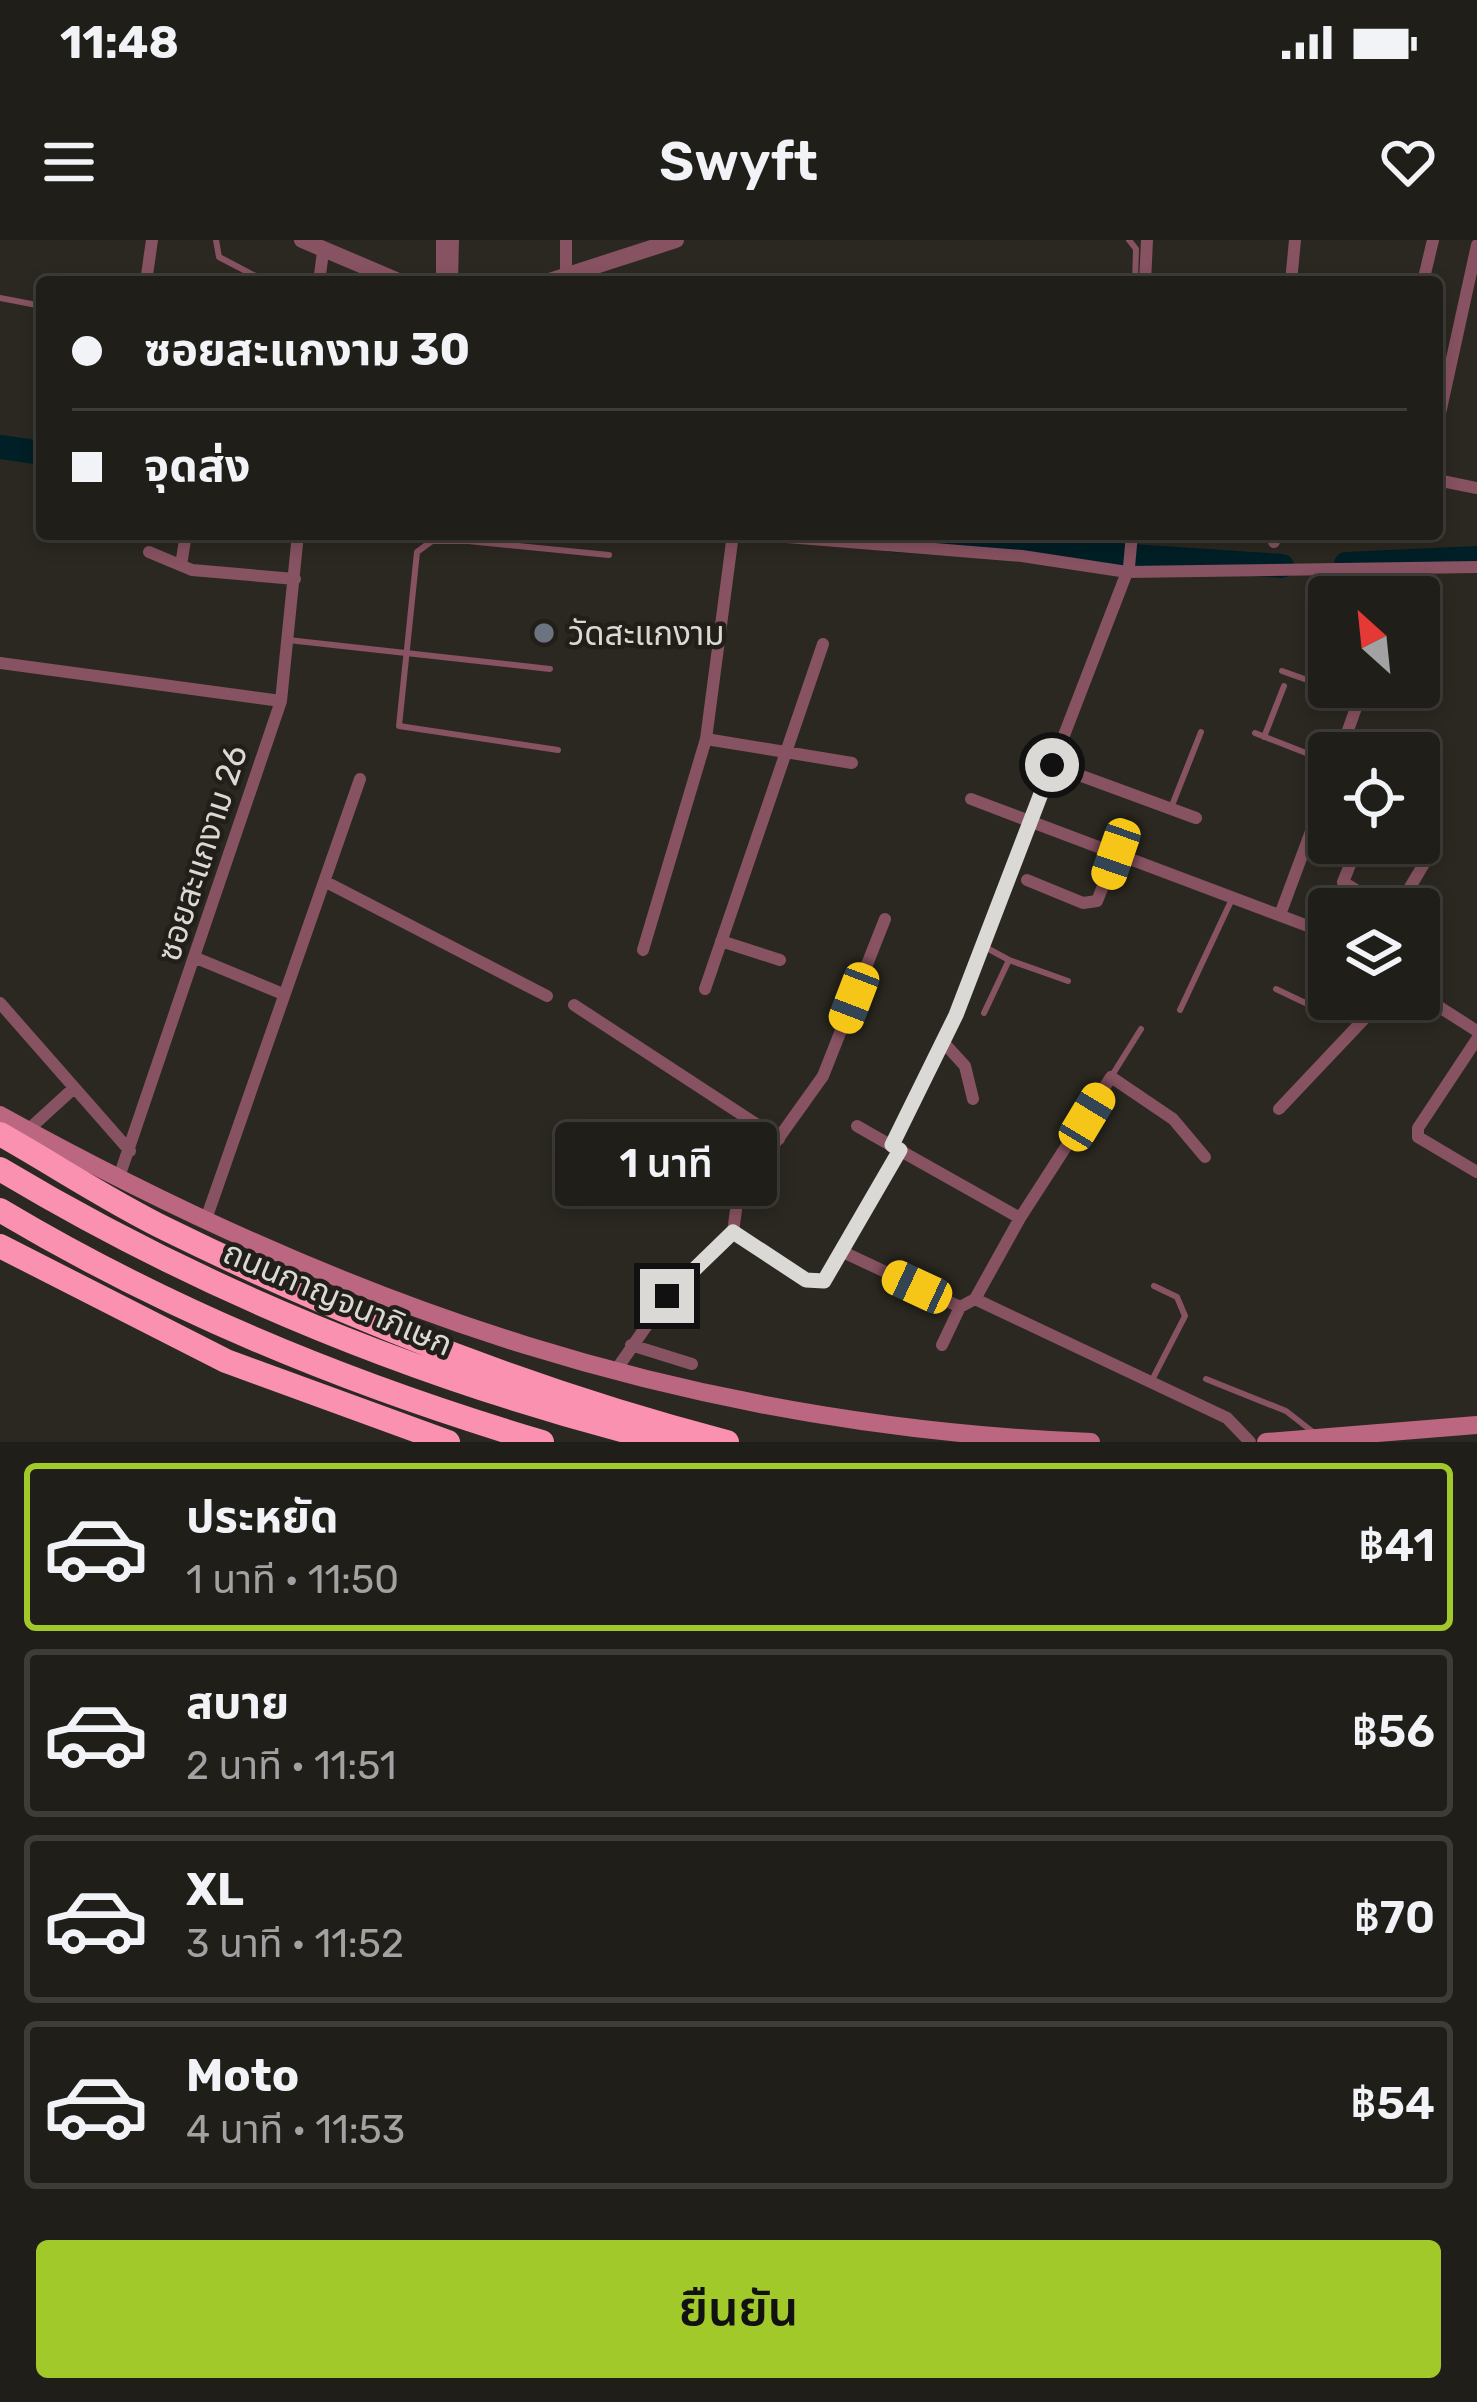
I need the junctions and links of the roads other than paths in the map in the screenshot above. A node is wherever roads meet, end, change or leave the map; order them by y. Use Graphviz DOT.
graph roads {
  1 [pos="152,240"];
  2 [pos="216,240"];
  3 [pos="302,240"];
  4 [pos="442,240"];
  5 [pos="453,240"];
  6 [pos="566,240"];
  7 [pos="676,240"];
  8 [pos="1130,240"];
  9 [pos="1147,240"];
  10 [pos="1295,240"];
  11 [pos="1433,240"];
  12 [pos="1477,245"];
  13 [pos="323,252"];
  14 [pos="147,276"];
  15 [pos="256,276"];
  16 [pos="320,276"];
  17 [pos="385,276"];
  18 [pos="442,276"];
  19 [pos="452,276"];
  20 [pos="566,276"];
  21 [pos="1135,276"];
  22 [pos="1145,276"];
  23 [pos="1292,276"];
  24 [pos="1425,276"];
  25 [pos="0,298"];
  26 [pos="36,305"];
  27 [pos="1443,400"];
  28 [pos="1443,481"];
  29 [pos="1477,488"];
  30 [pos="185,540"];
  31 [pos="298,540"];
  32 [pos="450,540"];
  33 [pos="485,540"];
  34 [pos="733,540"];
  35 [pos="823,540"];
  36 [pos="1131,540"];
  37 [pos="149,552"];
  38 [pos="609,556"];
  39 [pos="181,565"];
  40 [pos="1477,567"];
  41 [pos="1128,569"];
  42 [pos="295,579"];
  43 [pos="288,640"];
  44 [pos="824,644"];
  45 [pos="403,651"];
  46 [pos="0,663"];
  47 [pos="550,669"];
  48 [pos="1282,671"];
  49 [pos="1308,680"];
  50 [pos="1284,686"];
  51 [pos="281,701"];
  52 [pos="1201,732"];
  53 [pos="1255,733"];
  54 [pos="1264,736"];
  55 [pos="706,740"];
  56 [pos="558,750"];
  57 [pos="784,753"];
  58 [pos="1308,754"];
  59 [pos="852,763"];
  60 [pos="1052,765"];
  61 [pos="360,778"];
  62 [pos="971,799"];
  63 [pos="1171,808"];
  64 [pos="1196,818"];
  65 [pos="1029,823"];
  66 [pos="1308,839"];
  67 [pos="1116,854"];
  68 [pos="1350,864"];
  69 [pos="1027,880"];
  70 [pos="326,882"];
  71 [pos="1353,888"];
  72 [pos="1234,896"];
  73 [pos="1281,912"];
  74 [pos="885,919"];
  75 [pos="1308,924"];
  76 [pos="721,941"];
  77 [pos="982,945"];
  78 [pos="643,950"];
  79 [pos="196,958"];
  80 [pos="780,960"];
  81 [pos="1009,960"];
  82 [pos="1068,981"];
  83 [pos="705,989"];
  84 [pos="1276,989"];
  85 [pos="283,994"];
  86 [pos="547,996"];
  87 [pos="0,1003"];
  88 [pos="1308,1004"];
  89 [pos="574,1005"];
  90 [pos="1440,1009"];
  91 [pos="1180,1010"];
  92 [pos="983,1013"];
  93 [pos="1363,1020"];
  94 [pos="1142,1029"];
  95 [pos="1477,1035"];
  96 [pos="944,1042"];
  97 [pos="1111,1077"];
  98 [pos="74,1088"];
  99 [pos="973,1099"];
  100 [pos="1279,1109"];
  101 [pos="0,1115"];
  102 [pos="857,1126"];
  103 [pos="28,1130"];
  104 [pos="0,1133"];
  105 [pos="779,1139"];
  106 [pos="896,1148"];
  107 [pos="130,1151"];
  108 [pos="1205,1157"];
  109 [pos="0,1169"];
  110 [pos="1477,1172"];
  111 [pos="118,1180"];
  112 [pos="0,1210"];
  113 [pos="1020,1218"];
  114 [pos="205,1223"];
  115 [pos="733,1232"];
  116 [pos="0,1246"];
  117 [pos="843,1252"];
  118 [pos="1154,1286"];
  119 [pos="975,1299"];
  120 [pos="960,1307"];
  121 [pos="632,1345"];
  122 [pos="943,1345"];
  123 [pos="692,1364"];
  124 [pos="613,1374"];
  125 [pos="1206,1379"];
  126 [pos="1151,1382"];
  127 [pos="1477,1425"];
  128 [pos="1320,1439"];
  129 [pos="448,1442"];
  130 [pos="542,1442"];
  131 [pos="668,1442"];
  132 [pos="728,1442"];
  133 [pos="1091,1442"];
  134 [pos="1250,1442"];
  135 [pos="1266,1442"];
  1 -- 14 [label="street"];
  2 -- 15 [label="lane"];
  3 -- 13 [label="street"];
  4 -- 18 [label="street"];
  5 -- 19 [label="street"];
  6 -- 20 [label="street"];
  7 -- 20 [label="street"];
  8 -- 21 [label="lane"];
  9 -- 22 [label="street"];
  10 -- 23 [label="street"];
  11 -- 24 [label="street"];
  12 -- 27 [label="street"];
  13 -- 16 [label="street"];
  13 -- 17 [label="street"];
  25 -- 26 [label="lane"];
  28 -- 29 [label="street"];
  30 -- 39 [label="street"];
  31 -- 42 [label="street, ซอยสะแกงาม 26"];
  32 -- 45 [label="lane"];
  33 -- 38 [label="lane"];
  34 -- 55 [label="street"];
  35 -- 41 [label="street"];
  36 -- 41 [label="street"];
  37 -- 39 [label="street"];
  39 -- 42 [label="street"];
  40 -- 41 [label="street"];
  41 -- 60 [label="street"];
  42 -- 43 [label="street, ซอยสะแกงาม 26"];
  43 -- 45 [label="lane"];
  43 -- 51 [label="street, ซอยสะแกงาม 26"];
  44 -- 57 [label="street"];
  45 -- 47 [label="lane"];
  45 -- 56 [label="lane"];
  46 -- 51 [label="street"];
  48 -- 49 [label="lane"];
  50 -- 54 [label="lane"];
  51 -- 79 [label="street, ซอยสะแกงาม 26"];
  52 -- 63 [label="lane"];
  53 -- 54 [label="lane"];
  54 -- 58 [label="lane"];
  55 -- 57 [label="street"];
  55 -- 78 [label="street"];
  57 -- 59 [label="street"];
  57 -- 76 [label="street"];
  60 -- 63 [label="street"];
  60 -- 65 [label="street"];
  61 -- 70 [label="street"];
  62 -- 65 [label="street"];
  63 -- 64 [label="street"];
  65 -- 67 [label="street"];
  65 -- 77 [label="street"];
  66 -- 73 [label="street"];
  67 -- 69 [label="street"];
  67 -- 72 [label="street"];
  68 -- 71 [label="street"];
  70 -- 85 [label="street"];
  70 -- 86 [label="street"];
  72 -- 73 [label="street"];
  72 -- 91 [label="lane"];
  73 -- 75 [label="street"];
  74 -- 105 [label="street"];
  76 -- 80 [label="street"];
  76 -- 83 [label="street"];
  77 -- 81 [label="lane"];
  77 -- 96 [label="street"];
  79 -- 85 [label="street"];
  79 -- 107 [label="street, ซอยสะแกงาม 26"];
  81 -- 82 [label="lane"];
  81 -- 92 [label="lane"];
  84 -- 88 [label="lane"];
  85 -- 114 [label="street"];
  87 -- 98 [label="street"];
  89 -- 105 [label="street"];
  90 -- 95 [label="street"];
  93 -- 100 [label="street"];
  94 -- 97 [label="lane"];
  95 -- 110 [label="street"];
  96 -- 99 [label="street"];
  96 -- 106 [label="street"];
  97 -- 108 [label="street"];
  97 -- 113 [label="street"];
  98 -- 103 [label="street"];
  98 -- 107 [label="street"];
  101 -- 103 [label="main road"];
  102 -- 106 [label="street"];
  103 -- 111 [label="main road"];
  104 -- 132 [label="highway"];
  105 -- 115 [label="street"];
  106 -- 113 [label="street"];
  106 -- 117 [label="street"];
  107 -- 111 [label="street, ซอยสะแกงาม 26"];
  109 -- 131 [label="highway, ถนนกาญจนาภิเษก"];
  111 -- 114 [label="main road"];
  112 -- 130 [label="highway, ถนนกาญจนาภิเษก"];
  113 -- 119 [label="street"];
  114 -- 124 [label="main road"];
  115 -- 117 [label="street"];
  115 -- 121 [label="street"];
  116 -- 129 [label="highway"];
  117 -- 120 [label="street"];
  118 -- 126 [label="lane"];
  119 -- 120 [label="street"];
  119 -- 126 [label="street"];
  120 -- 122 [label="street"];
  121 -- 123 [label="street"];
  121 -- 124 [label="street"];
  124 -- 133 [label="main road"];
  125 -- 128 [label="lane"];
  126 -- 134 [label="street"];
  127 -- 128 [label="main road"];
  128 -- 135 [label="main road"];
}
